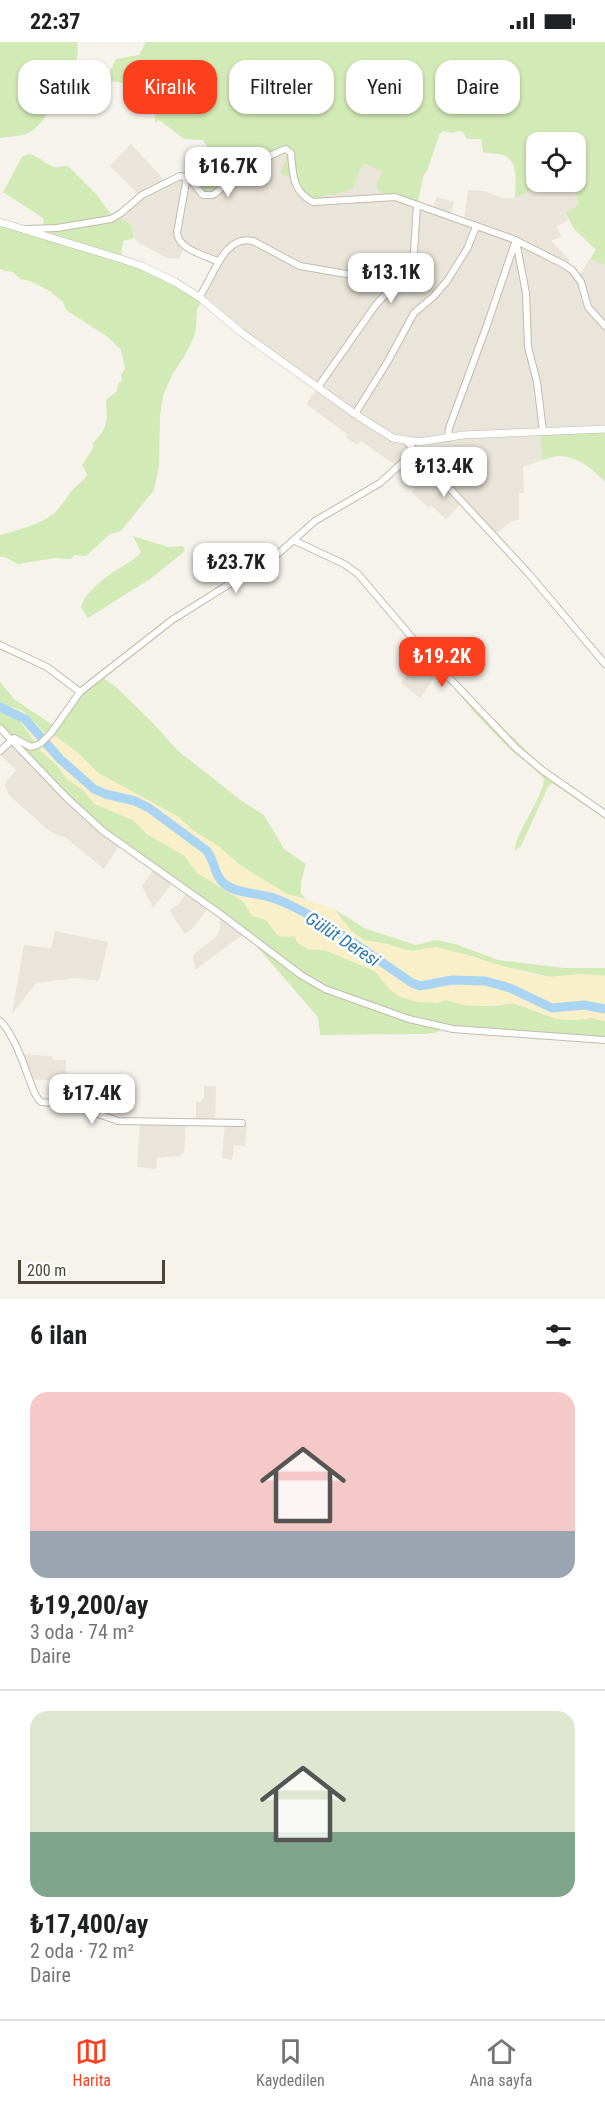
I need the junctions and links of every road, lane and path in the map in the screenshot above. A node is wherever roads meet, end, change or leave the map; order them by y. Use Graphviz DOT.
graph roads {
  1 [pos="187,176"];
  2 [pos="417,205"];
  3 [pos="0,222"];
  4 [pos="477,227"];
  5 [pos="27,229"];
  6 [pos="516,240"];
  7 [pos="219,262"];
  8 [pos="389,289"];
  9 [pos="199,297"];
  10 [pos="605,326"];
  11 [pos="318,387"];
  12 [pos="355,414"];
  13 [pos="605,429"];
  14 [pos="543,431"];
  15 [pos="448,438"];
  16 [pos="406,441"];
  17 [pos="414,452"];
  18 [pos="295,541"];
  19 [pos="0,645"];
  20 [pos="605,664"];
  21 [pos="80,692"];
  22 [pos="0,728"];
  23 [pos="11,740"];
  24 [pos="0,751"];
  25 [pos="605,814"];
  26 [pos="0,1021"];
  27 [pos="605,1040"];
  28 [pos="242,1123"];
  1 -- 2 [label="street"];
  1 -- 5 [label="street"];
  1 -- 7 [label="street"];
  2 -- 4 [label="street"];
  2 -- 8 [label="street"];
  3 -- 5 [label="street"];
  4 -- 6 [label="street"];
  4 -- 12 [label="street"];
  5 -- 9 [label="street"];
  6 -- 10 [label="street"];
  6 -- 14 [label="street"];
  6 -- 15 [label="street"];
  7 -- 8 [label="street"];
  7 -- 9 [label="street"];
  8 -- 11 [label="street"];
  9 -- 11 [label="street"];
  11 -- 12 [label="street"];
  12 -- 16 [label="street"];
  13 -- 14 [label="street"];
  14 -- 15 [label="street"];
  15 -- 16 [label="street"];
  16 -- 17 [label="street"];
  17 -- 18 [label="street"];
  17 -- 20 [label="street"];
  18 -- 21 [label="street"];
  18 -- 25 [label="street"];
  19 -- 21 [label="street"];
  21 -- 23 [label="street"];
  22 -- 23 [label="street"];
  23 -- 24 [label="street"];
  23 -- 27 [label="street"];
  26 -- 28 [label="street"];
}
